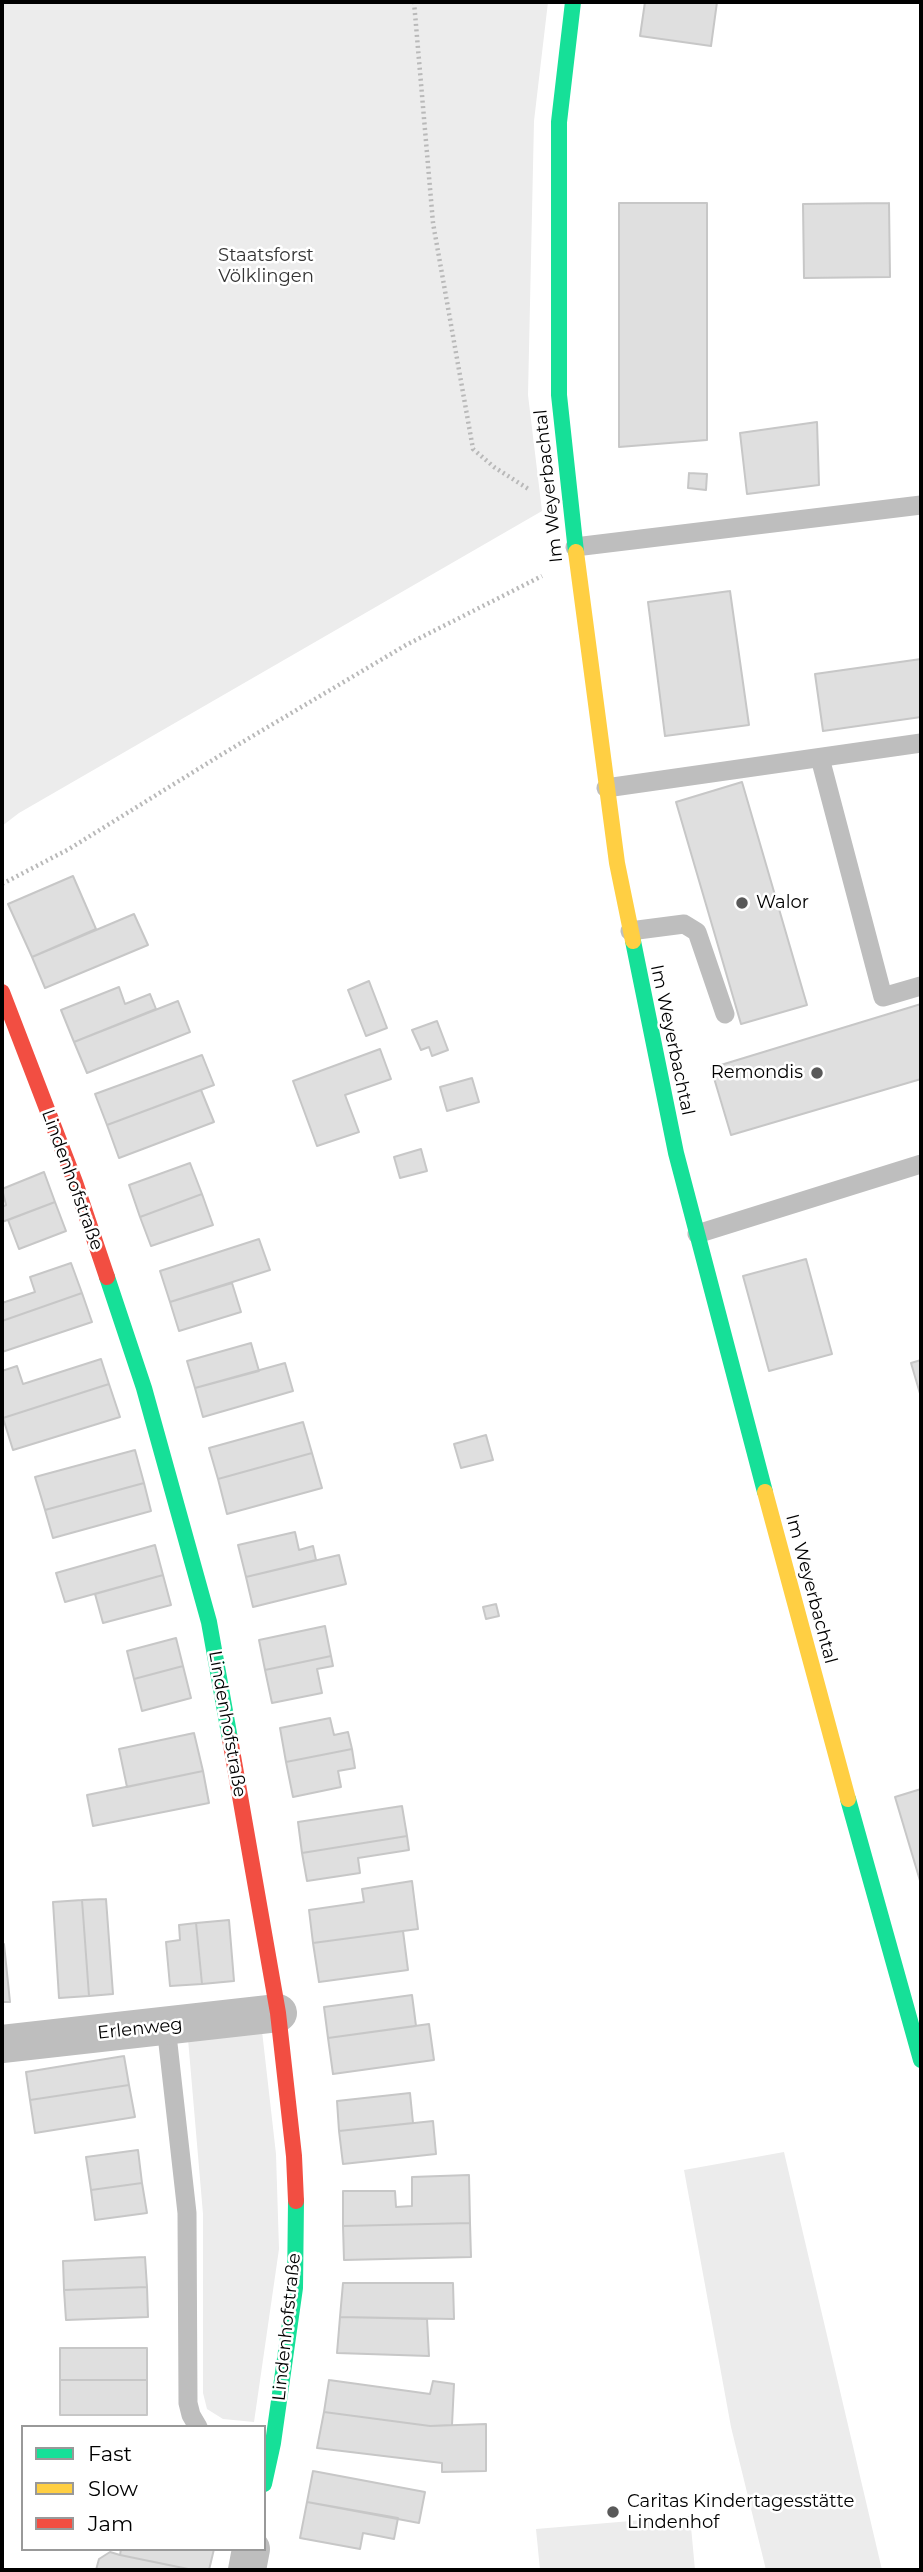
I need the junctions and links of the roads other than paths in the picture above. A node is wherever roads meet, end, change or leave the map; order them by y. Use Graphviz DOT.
graph roads {
  1 [pos="573,2"];
  2 [pos="921,505"];
  3 [pos="575,547"];
  4 [pos="921,743"];
  5 [pos="820,758"];
  6 [pos="606,788"];
  7 [pos="630,931"];
  8 [pos="921,986"];
  9 [pos="2,992"];
  10 [pos="725,1014"];
  11 [pos="921,1164"];
  12 [pos="697,1234"];
  13 [pos="278,2013"];
  14 [pos="166,2026"];
  15 [pos="2,2044"];
  16 [pos="921,2060"];
  17 [pos="197,2425"];
  18 [pos="269,2442"];
  19 [pos="266,2467"];
  20 [pos="251,2551"];
  21 [pos="247,2570"];
  1 -- 3 [label="street, Im Weyerbachtal"];
  2 -- 3 [label="lane"];
  3 -- 6 [label="street, Im Weyerbachtal"];
  4 -- 5 [label="lane"];
  5 -- 6 [label="lane"];
  5 -- 8 [label="lane"];
  6 -- 7 [label="street, Im Weyerbachtal"];
  7 -- 10 [label="lane"];
  7 -- 12 [label="street, Im Weyerbachtal"];
  9 -- 13 [label="street, Lindenhofstraße"];
  11 -- 12 [label="lane"];
  12 -- 16 [label="street, Im Weyerbachtal"];
  13 -- 14 [label="street, Erlenweg"];
  13 -- 18 [label="street, Lindenhofstraße"];
  14 -- 15 [label="street, Erlenweg"];
  14 -- 17 [label="lane"];
  18 -- 19 [label="street, Lindenhofstraße"];
  20 -- 21 [label="street"];
}
